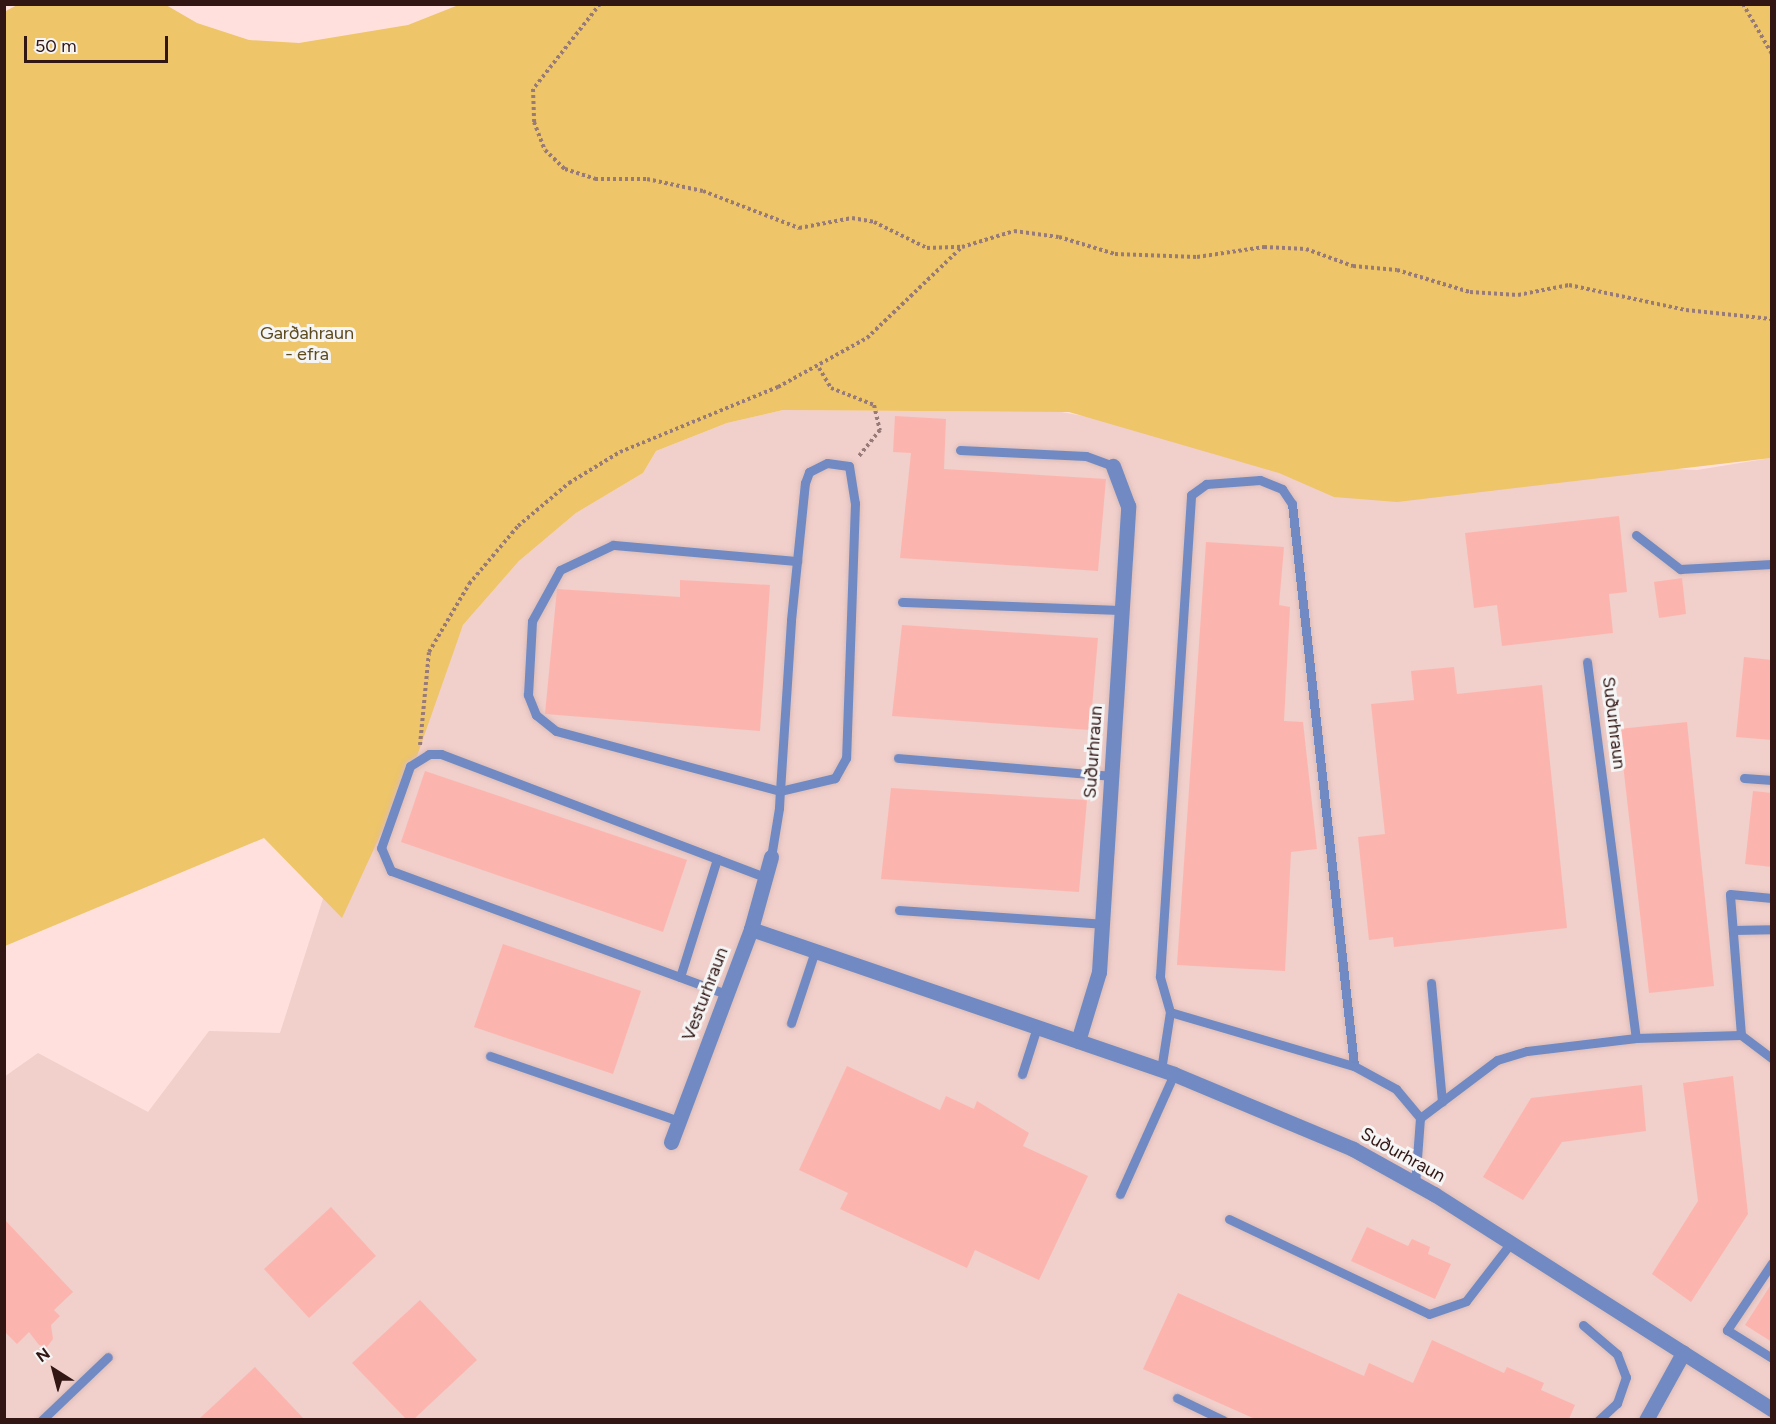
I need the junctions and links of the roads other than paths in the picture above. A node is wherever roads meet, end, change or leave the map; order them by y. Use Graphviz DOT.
graph roads {
  1 [pos="960,450"];
  2 [pos="1113,466"];
  3 [pos="1636,535"];
  4 [pos="797,561"];
  5 [pos="1772,564"];
  6 [pos="902,602"];
  7 [pos="1122,610"];
  8 [pos="1587,662"];
  9 [pos="898,758"];
  10 [pos="1111,776"];
  11 [pos="1744,778"];
  12 [pos="1772,780"];
  13 [pos="780,791"];
  14 [pos="771,857"];
  15 [pos="717,859"];
  16 [pos="765,877"];
  17 [pos="1772,898"];
  18 [pos="899,910"];
  19 [pos="1102,924"];
  20 [pos="750,929"];
  21 [pos="1772,929"];
  22 [pos="1733,930"];
  23 [pos="815,951"];
  24 [pos="680,977"];
  25 [pos="1431,983"];
  26 [pos="726,994"];
  27 [pos="1170,1012"];
  28 [pos="791,1023"];
  29 [pos="1037,1027"];
  30 [pos="1741,1035"];
  31 [pos="1636,1038"];
  32 [pos="1078,1041"];
  33 [pos="490,1056"];
  34 [pos="1772,1058"];
  35 [pos="1354,1066"];
  36 [pos="1168,1072"];
  37 [pos="1022,1074"];
  38 [pos="1442,1101"];
  39 [pos="1420,1118"];
  40 [pos="679,1121"];
  41 [pos="671,1142"];
  42 [pos="1415,1184"];
  43 [pos="1120,1194"];
  44 [pos="1229,1219"];
  45 [pos="1510,1244"];
  46 [pos="1772,1263"];
  47 [pos="1583,1325"];
  48 [pos="1683,1353"];
  49 [pos="108,1357"];
  50 [pos="1772,1358"];
  51 [pos="1177,1398"];
  52 [pos="1772,1409"];
  53 [pos="42,1419"];
  54 [pos="1223,1419"];
  55 [pos="1599,1419"];
  56 [pos="1646,1419"];
  1 -- 2 [label="lane"];
  2 -- 7 [label="street, Suðurhraun"];
  3 -- 5 [label="lane"];
  4 -- 13 [label="lane"];
  4 -- 13 [label="lane"];
  4 -- 13 [label="lane"];
  6 -- 7 [label="lane"];
  7 -- 10 [label="street, Suðurhraun"];
  8 -- 31 [label="lane, Suðurhraun"];
  9 -- 10 [label="lane"];
  10 -- 19 [label="street, Suðurhraun"];
  11 -- 12 [label="lane"];
  13 -- 14 [label="lane"];
  14 -- 16 [label="street, Vesturhraun"];
  15 -- 16 [label="lane"];
  15 -- 24 [label="lane"];
  15 -- 24 [label="lane"];
  16 -- 20 [label="street, Vesturhraun"];
  17 -- 22 [label="lane"];
  18 -- 19 [label="lane"];
  19 -- 32 [label="street, Suðurhraun"];
  20 -- 23 [label="street, Suðurhraun"];
  20 -- 26 [label="street, Vesturhraun"];
  21 -- 22 [label="lane"];
  22 -- 30 [label="lane"];
  23 -- 28 [label="lane"];
  23 -- 29 [label="street, Suðurhraun"];
  24 -- 26 [label="lane"];
  25 -- 38 [label="lane"];
  26 -- 40 [label="street, Vesturhraun"];
  27 -- 35 [label="lane"];
  27 -- 35 [label="lane"];
  27 -- 36 [label="lane"];
  29 -- 32 [label="street, Suðurhraun"];
  29 -- 37 [label="lane"];
  30 -- 31 [label="lane"];
  30 -- 34 [label="lane"];
  31 -- 38 [label="lane"];
  32 -- 36 [label="street, Suðurhraun"];
  33 -- 40 [label="lane"];
  35 -- 39 [label="lane"];
  36 -- 42 [label="street, Suðurhraun"];
  36 -- 43 [label="lane"];
  38 -- 39 [label="lane"];
  39 -- 42 [label="lane"];
  40 -- 41 [label="street, Vesturhraun"];
  42 -- 45 [label="street, Suðurhraun"];
  44 -- 45 [label="lane"];
  45 -- 48 [label="street, Suðurhraun"];
  46 -- 50 [label="lane"];
  47 -- 55 [label="lane"];
  48 -- 52 [label="street, Suðurhraun"];
  48 -- 56 [label="street"];
  49 -- 53 [label="lane"];
  51 -- 54 [label="lane"];
}
